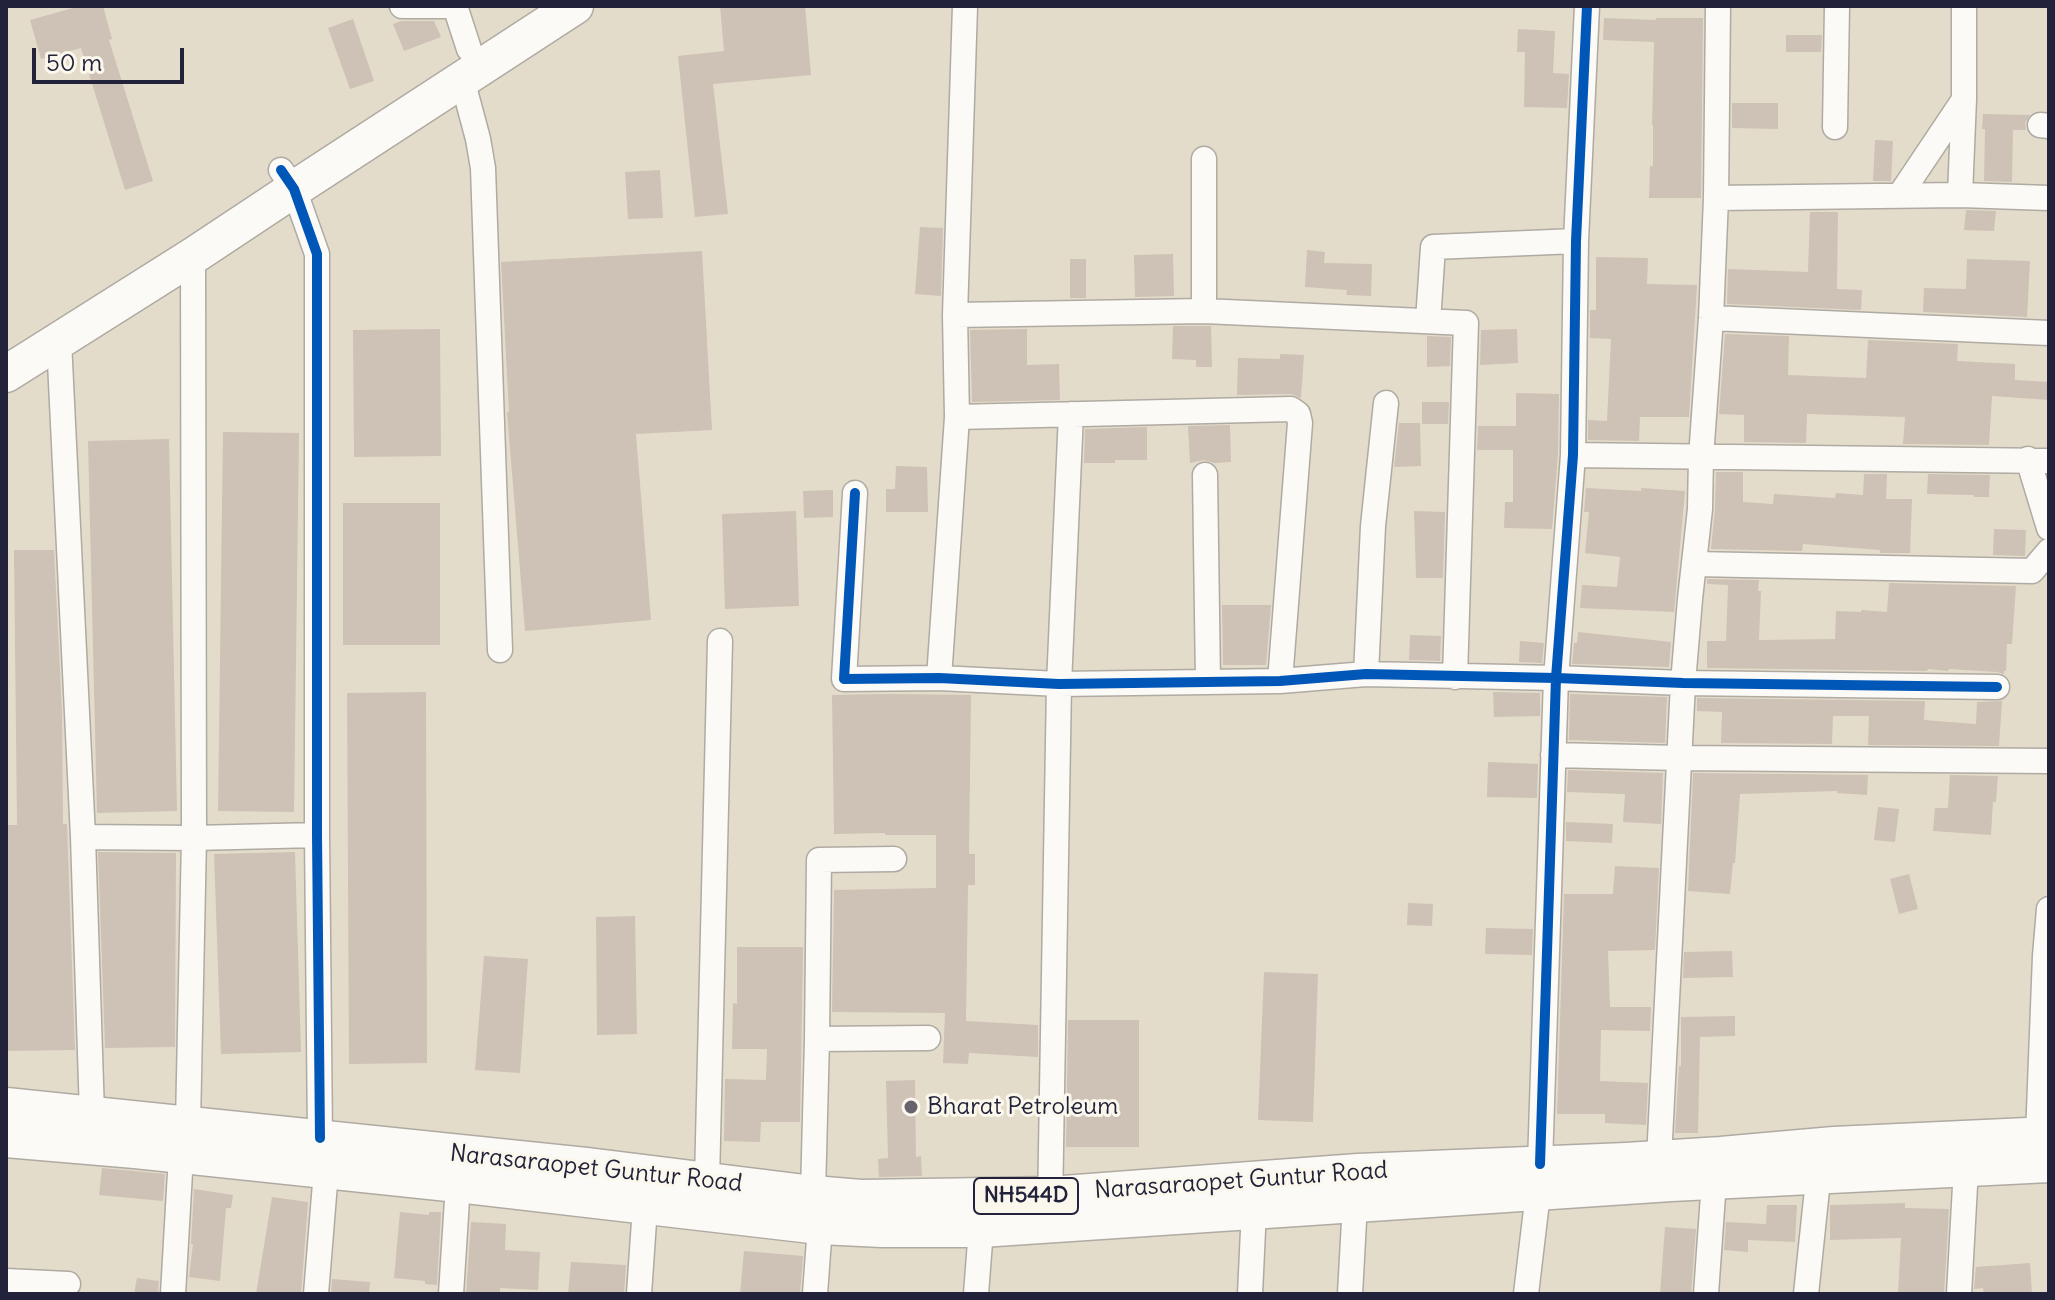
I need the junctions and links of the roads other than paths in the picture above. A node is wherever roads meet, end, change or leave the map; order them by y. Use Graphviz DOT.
graph roads {
  1 [pos="402,6"];
  2 [pos="536,6"];
  3 [pos="575,6"];
  4 [pos="965,6"];
  5 [pos="1587,6"];
  6 [pos="1718,6"];
  7 [pos="1837,6"];
  8 [pos="1964,6"];
  9 [pos="465,64"];
  10 [pos="1964,99"];
  11 [pos="1835,127"];
  12 [pos="1204,159"];
  13 [pos="287,179"];
  14 [pos="1900,195"];
  15 [pos="1960,195"];
  16 [pos="1716,198"];
  17 [pos="2049,198"];
  18 [pos="1576,241"];
  19 [pos="193,256"];
  20 [pos="1204,311"];
  21 [pos="955,315"];
  22 [pos="1711,318"];
  23 [pos="1428,321"];
  24 [pos="2049,333"];
  25 [pos="59,341"];
  26 [pos="6,347"];
  27 [pos="6,374"];
  28 [pos="1386,403"];
  29 [pos="1071,414"];
  30 [pos="957,417"];
  31 [pos="1573,455"];
  32 [pos="1701,457"];
  33 [pos="2038,460"];
  34 [pos="1205,475"];
  35 [pos="855,493"];
  36 [pos="2049,528"];
  37 [pos="2049,551"];
  38 [pos="1695,564"];
  39 [pos="720,641"];
  40 [pos="500,650"];
  41 [pos="1366,674"];
  42 [pos="1455,677"];
  43 [pos="939,678"];
  44 [pos="1556,678"];
  45 [pos="1280,681"];
  46 [pos="1208,682"];
  47 [pos="1683,683"];
  48 [pos="1059,684"];
  49 [pos="1997,687"];
  50 [pos="1553,755"];
  51 [pos="1680,758"];
  52 [pos="2049,761"];
  53 [pos="317,835"];
  54 [pos="83,837"];
  55 [pos="194,838"];
  56 [pos="894,859"];
  57 [pos="2049,909"];
  58 [pos="928,1038"];
  59 [pos="817,1039"];
  60 [pos="6,1106"];
  61 [pos="92,1114"];
  62 [pos="6,1139"];
  63 [pos="184,1140"];
  64 [pos="2045,1145"];
  65 [pos="323,1155"];
  66 [pos="1659,1159"];
  67 [pos="1820,1161"];
  68 [pos="1966,1168"];
  69 [pos="1539,1179"];
  70 [pos="707,1181"];
  71 [pos="1714,1181"];
  72 [pos="458,1184"];
  73 [pos="1355,1203"];
  74 [pos="645,1207"];
  75 [pos="1050,1209"];
  76 [pos="1254,1209"];
  77 [pos="816,1210"];
  78 [pos="981,1229"];
  79 [pos="6,1281"];
  80 [pos="68,1284"];
  81 [pos="173,1294"];
  82 [pos="316,1294"];
  83 [pos="451,1294"];
  84 [pos="639,1294"];
  85 [pos="815,1294"];
  86 [pos="976,1294"];
  87 [pos="1250,1294"];
  88 [pos="1350,1294"];
  89 [pos="1526,1294"];
  90 [pos="1706,1294"];
  91 [pos="1806,1294"];
  92 [pos="1959,1294"];
  1 -- 9 [label="street"];
  2 -- 9 [label="highway"];
  3 -- 9 [label="highway"];
  4 -- 21 [label="street"];
  5 -- 18 [label="street"];
  6 -- 16 [label="street"];
  7 -- 11 [label="street"];
  8 -- 10 [label="street"];
  9 -- 13 [label="highway"];
  9 -- 40 [label="street"];
  10 -- 14 [label="street"];
  10 -- 15 [label="street"];
  12 -- 20 [label="street"];
  13 -- 19 [label="highway"];
  13 -- 26 [label="highway"];
  13 -- 53 [label="street"];
  14 -- 15 [label="street"];
  14 -- 16 [label="street"];
  15 -- 17 [label="street"];
  16 -- 22 [label="street"];
  18 -- 23 [label="street"];
  18 -- 31 [label="street"];
  19 -- 25 [label="highway"];
  19 -- 55 [label="street"];
  20 -- 21 [label="street"];
  20 -- 23 [label="street"];
  21 -- 30 [label="street"];
  22 -- 24 [label="street"];
  22 -- 32 [label="street"];
  23 -- 42 [label="street"];
  25 -- 27 [label="highway"];
  25 -- 54 [label="street"];
  28 -- 41 [label="street"];
  29 -- 30 [label="street"];
  29 -- 45 [label="street"];
  29 -- 48 [label="street"];
  30 -- 43 [label="street"];
  31 -- 32 [label="street"];
  31 -- 44 [label="street"];
  32 -- 33 [label="street"];
  32 -- 38 [label="street"];
  33 -- 36 [label="street"];
  34 -- 46 [label="street"];
  35 -- 43 [label="street"];
  37 -- 38 [label="street"];
  38 -- 47 [label="street"];
  39 -- 70 [label="street"];
  41 -- 42 [label="street"];
  41 -- 45 [label="street"];
  42 -- 44 [label="street"];
  43 -- 48 [label="street"];
  44 -- 47 [label="street"];
  44 -- 50 [label="street"];
  45 -- 46 [label="street"];
  46 -- 48 [label="street"];
  47 -- 49 [label="street"];
  47 -- 51 [label="street"];
  48 -- 75 [label="street"];
  50 -- 51 [label="street"];
  50 -- 69 [label="street"];
  51 -- 52 [label="street"];
  51 -- 66 [label="street"];
  53 -- 55 [label="street"];
  53 -- 65 [label="street"];
  54 -- 55 [label="street"];
  54 -- 61 [label="street"];
  55 -- 63 [label="street"];
  56 -- 59 [label="street"];
  57 -- 64 [label="street"];
  58 -- 59 [label="street"];
  59 -- 77 [label="street"];
  60 -- 61 [label="highway, Narasaraopet Guntur Road / NH544D"];
  61 -- 63 [label="highway, Narasaraopet Guntur Road / NH544D"];
  62 -- 63 [label="highway, Narasaraopet Guntur Road / NH544D"];
  63 -- 65 [label="highway, Narasaraopet Guntur Road / NH544D"];
  63 -- 81 [label="street"];
  64 -- 67 [label="highway, Narasaraopet Guntur Road / NH544D"];
  64 -- 68 [label="highway, Narasaraopet Guntur Road / NH544D"];
  65 -- 70 [label="highway, Narasaraopet Guntur Road / NH544D"];
  65 -- 72 [label="highway, Narasaraopet Guntur Road / NH544D"];
  65 -- 82 [label="street"];
  66 -- 67 [label="highway, Narasaraopet Guntur Road / NH544D"];
  66 -- 69 [label="highway, Narasaraopet Guntur Road / NH544D"];
  67 -- 68 [label="highway, Narasaraopet Guntur Road / NH544D"];
  67 -- 71 [label="highway, Narasaraopet Guntur Road / NH544D"];
  67 -- 91 [label="street"];
  68 -- 92 [label="street"];
  69 -- 71 [label="highway, Narasaraopet Guntur Road / NH544D"];
  69 -- 73 [label="highway, Narasaraopet Guntur Road / NH544D"];
  69 -- 75 [label="highway, Narasaraopet Guntur Road / NH544D"];
  69 -- 89 [label="street"];
  70 -- 77 [label="highway, Narasaraopet Guntur Road / NH544D"];
  71 -- 90 [label="street"];
  72 -- 74 [label="highway, Narasaraopet Guntur Road / NH544D"];
  72 -- 83 [label="street"];
  73 -- 76 [label="highway, Narasaraopet Guntur Road / NH544D"];
  73 -- 88 [label="street"];
  74 -- 77 [label="highway, Narasaraopet Guntur Road / NH544D"];
  74 -- 84 [label="street"];
  75 -- 76 [label="highway, Narasaraopet Guntur Road / NH544D"];
  75 -- 77 [label="highway, Narasaraopet Guntur Road / NH544D"];
  75 -- 78 [label="highway, Narasaraopet Guntur Road / NH544D"];
  76 -- 87 [label="street"];
  77 -- 78 [label="highway, Narasaraopet Guntur Road / NH544D"];
  77 -- 85 [label="street"];
  78 -- 86 [label="street"];
  79 -- 80 [label="street"];
}
